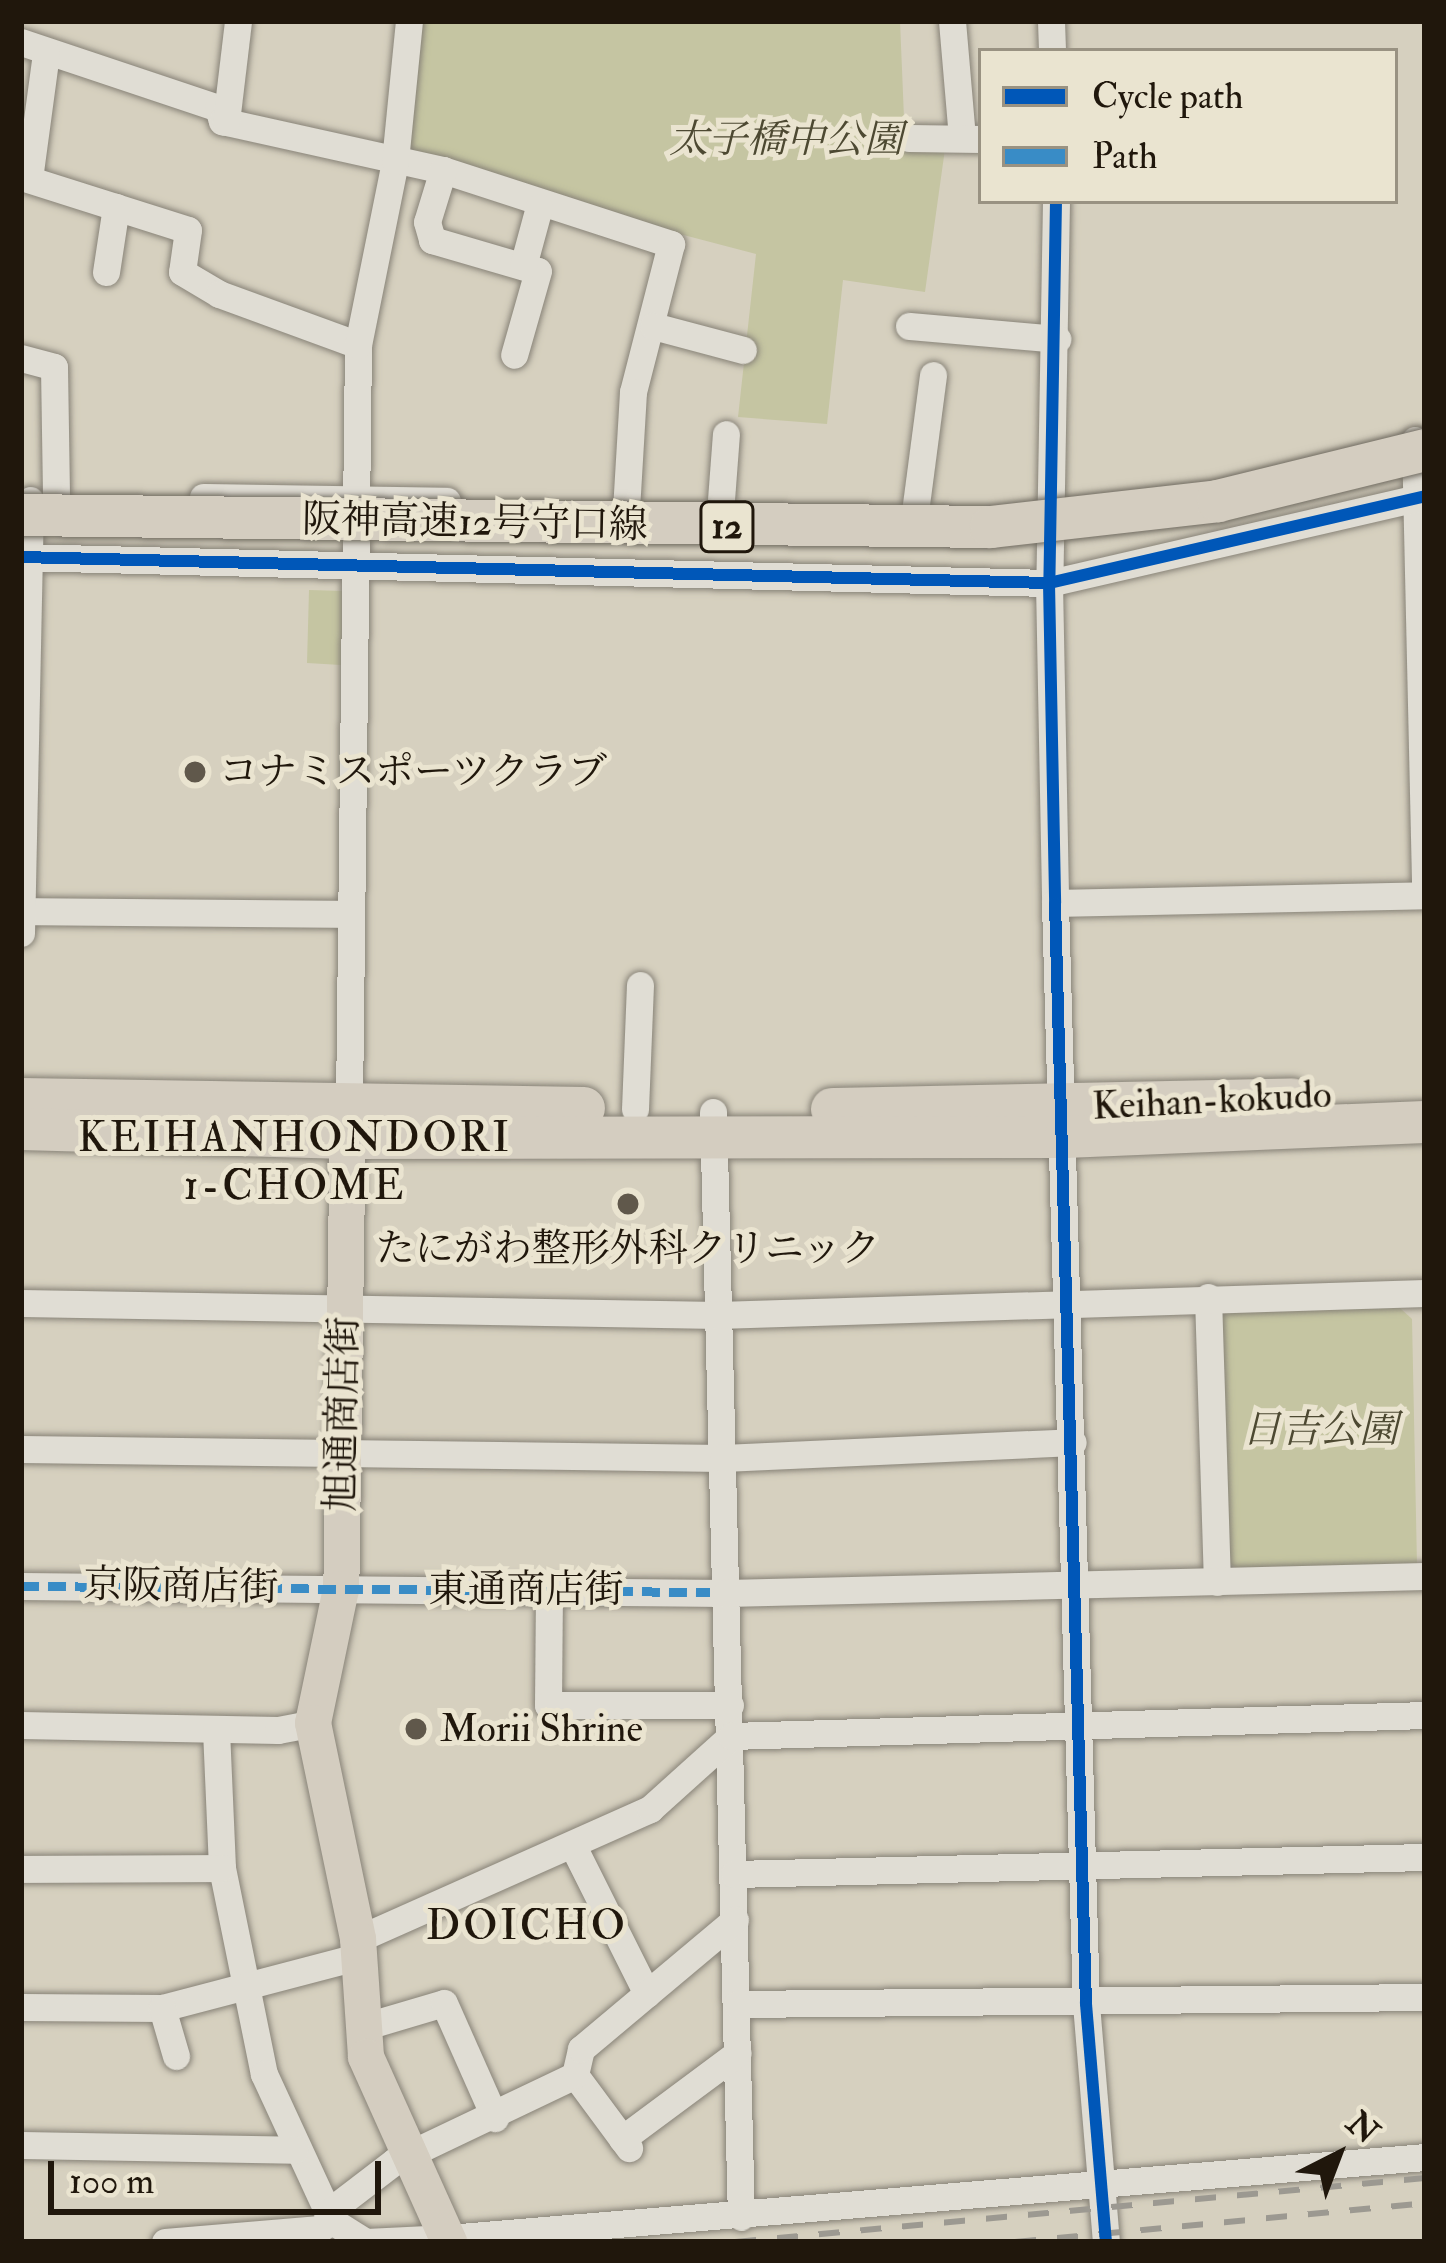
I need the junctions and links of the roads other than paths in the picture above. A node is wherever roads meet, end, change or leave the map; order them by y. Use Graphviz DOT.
graph roads {
  1 [pos="238,21"];
  2 [pos="409,21"];
  3 [pos="952,21"];
  4 [pos="33,47"];
  5 [pos="226,122"];
  6 [pos="909,138"];
  7 [pos="971,138"];
  8 [pos="395,161"];
  9 [pos="443,170"];
  10 [pos="25,178"];
  11 [pos="1056,204"];
  12 [pos="116,207"];
  13 [pos="539,207"];
  14 [pos="523,266"];
  15 [pos="106,272"];
  16 [pos="653,326"];
  17 [pos="908,326"];
  18 [pos="1057,339"];
  19 [pos="358,345"];
  20 [pos="743,350"];
  21 [pos="514,356"];
  22 [pos="21,358"];
  23 [pos="933,375"];
  24 [pos="726,434"];
  25 [pos="1422,438"];
  26 [pos="1422,492"];
  27 [pos="360,496"];
  28 [pos="32,502"];
  29 [pos="626,511"];
  30 [pos="915,512"];
  31 [pos="720,513"];
  32 [pos="1055,514"];
  33 [pos="25,552"];
  34 [pos="355,568"];
  35 [pos="1049,583"];
  36 [pos="1425,885"];
  37 [pos="1425,896"];
  38 [pos="1055,904"];
  39 [pos="21,910"];
  40 [pos="349,914"];
  41 [pos="21,933"];
  42 [pos="640,985"];
  43 [pos="1425,1095"];
  44 [pos="21,1099"];
  45 [pos="635,1109"];
  46 [pos="1425,1121"];
  47 [pos="1065,1122"];
  48 [pos="713,1124"];
  49 [pos="21,1129"];
  50 [pos="348,1136"];
  51 [pos="1425,1293"];
  52 [pos="1208,1297"];
  53 [pos="21,1303"];
  54 [pos="1072,1304"];
  55 [pos="346,1308"];
  56 [pos="718,1315"];
  57 [pos="1073,1442"];
  58 [pos="21,1449"];
  59 [pos="340,1457"];
  60 [pos="723,1458"];
  61 [pos="1425,1576"];
  62 [pos="1217,1582"];
  63 [pos="21,1586"];
  64 [pos="1078,1586"];
  65 [pos="341,1589"];
  66 [pos="549,1590"];
  67 [pos="718,1593"];
  68 [pos="730,1706"];
  69 [pos="1425,1715"];
  70 [pos="313,1723"];
  71 [pos="21,1725"];
  72 [pos="1083,1726"];
  73 [pos="216,1730"];
  74 [pos="731,1736"];
  75 [pos="574,1848"];
  76 [pos="1425,1857"];
  77 [pos="1083,1865"];
  78 [pos="222,1868"];
  79 [pos="21,1869"];
  80 [pos="734,1874"];
  81 [pos="735,1920"];
  82 [pos="358,1948"];
  83 [pos="246,1983"];
  84 [pos="646,1994"];
  85 [pos="1425,1997"];
  86 [pos="737,2004"];
  87 [pos="1086,2004"];
  88 [pos="21,2007"];
  89 [pos="162,2008"];
  90 [pos="363,2027"];
  91 [pos="738,2053"];
  92 [pos="176,2056"];
  93 [pos="574,2075"];
  94 [pos="495,2118"];
  95 [pos="21,2145"];
  96 [pos="295,2150"];
  97 [pos="407,2156"];
  98 [pos="1425,2157"];
  99 [pos="1099,2185"];
  100 [pos="329,2217"];
  101 [pos="742,2217"];
  102 [pos="448,2240"];
  103 [pos="166,2242"];
  104 [pos="1106,2242"];
  1 -- 5 [label="street"];
  2 -- 8 [label="street"];
  3 -- 7 [label="street"];
  4 -- 5 [label="street"];
  4 -- 10 [label="street"];
  5 -- 8 [label="street"];
  6 -- 7 [label="street"];
  8 -- 9 [label="street"];
  8 -- 19 [label="street"];
  9 -- 13 [label="street"];
  9 -- 14 [label="street"];
  10 -- 12 [label="street"];
  11 -- 18 [label="street"];
  12 -- 15 [label="street"];
  12 -- 19 [label="street"];
  13 -- 14 [label="street"];
  13 -- 16 [label="street"];
  14 -- 21 [label="street"];
  16 -- 20 [label="street"];
  16 -- 29 [label="street"];
  17 -- 18 [label="street"];
  18 -- 32 [label="street"];
  19 -- 27 [label="street"];
  22 -- 28 [label="street"];
  23 -- 30 [label="street"];
  24 -- 31 [label="street"];
  25 -- 26 [label="street"];
  25 -- 28 [label="highway, 阪神高速12号守口線 / 12, bridge"];
  25 -- 32 [label="street"];
  26 -- 33 [label="highway, 阪神高速12号守口線"];
  26 -- 35 [label="street"];
  26 -- 36 [label="street"];
  27 -- 28 [label="street"];
  27 -- 29 [label="street"];
  27 -- 34 [label="street"];
  28 -- 33 [label="street"];
  29 -- 31 [label="street"];
  30 -- 31 [label="street"];
  30 -- 32 [label="street"];
  32 -- 35 [label="street"];
  33 -- 34 [label="street"];
  33 -- 39 [label="street"];
  34 -- 35 [label="street"];
  34 -- 40 [label="street"];
  35 -- 38 [label="street"];
  37 -- 38 [label="street"];
  38 -- 47 [label="street"];
  39 -- 40 [label="street"];
  39 -- 41 [label="street"];
  40 -- 50 [label="street"];
  42 -- 45 [label="street"];
  43 -- 47 [label="highway, Keihan-kokudo"];
  44 -- 50 [label="highway, Keihan-kokudo"];
  45 -- 48 [label="highway, Keihan-kokudo"];
  45 -- 50 [label="highway, Keihan-kokudo"];
  46 -- 47 [label="highway, Keihan-kokudo"];
  47 -- 48 [label="highway, Keihan-kokudo"];
  47 -- 54 [label="street"];
  48 -- 50 [label="highway, Keihan-kokudo"];
  48 -- 56 [label="street"];
  49 -- 50 [label="highway, Keihan-kokudo"];
  50 -- 55 [label="main road, 旭通商店街"];
  51 -- 52 [label="street"];
  52 -- 54 [label="street"];
  52 -- 62 [label="street"];
  53 -- 55 [label="street"];
  54 -- 56 [label="street"];
  54 -- 57 [label="street"];
  55 -- 56 [label="street"];
  55 -- 59 [label="main road, 旭通商店街"];
  56 -- 60 [label="street"];
  57 -- 60 [label="street"];
  57 -- 64 [label="street"];
  58 -- 59 [label="street"];
  59 -- 60 [label="street"];
  59 -- 65 [label="main road, 旭通商店街"];
  60 -- 67 [label="street"];
  61 -- 62 [label="street, 東通商店街"];
  62 -- 64 [label="street, 東通商店街"];
  63 -- 65 [label="street, 京阪商店街"];
  64 -- 67 [label="street, 東通商店街"];
  64 -- 72 [label="street"];
  65 -- 66 [label="street, 東通商店街"];
  65 -- 70 [label="main road, 旭通商店街"];
  66 -- 67 [label="street, 東通商店街"];
  66 -- 68 [label="street"];
  67 -- 68 [label="street"];
  68 -- 74 [label="street"];
  69 -- 72 [label="street"];
  70 -- 73 [label="street"];
  70 -- 82 [label="main road"];
  71 -- 73 [label="street"];
  72 -- 74 [label="street"];
  72 -- 77 [label="street"];
  73 -- 78 [label="street"];
  74 -- 75 [label="street"];
  74 -- 80 [label="street"];
  75 -- 82 [label="street"];
  75 -- 84 [label="street"];
  76 -- 77 [label="street"];
  77 -- 80 [label="street"];
  77 -- 87 [label="street"];
  78 -- 79 [label="street"];
  78 -- 83 [label="street"];
  80 -- 81 [label="street"];
  81 -- 84 [label="street"];
  81 -- 86 [label="street"];
  82 -- 83 [label="street"];
  82 -- 90 [label="main road"];
  83 -- 89 [label="street"];
  83 -- 96 [label="street"];
  84 -- 93 [label="street"];
  85 -- 87 [label="street"];
  86 -- 87 [label="street"];
  86 -- 91 [label="street"];
  87 -- 99 [label="street"];
  88 -- 89 [label="street"];
  89 -- 92 [label="street"];
  90 -- 94 [label="street"];
  90 -- 97 [label="main road"];
  91 -- 93 [label="street"];
  91 -- 101 [label="street"];
  93 -- 94 [label="street"];
  94 -- 97 [label="street"];
  95 -- 96 [label="street"];
  96 -- 100 [label="street"];
  97 -- 100 [label="street"];
  97 -- 102 [label="main road"];
  98 -- 99 [label="street"];
  99 -- 101 [label="street"];
  99 -- 104 [label="street"];
  100 -- 102 [label="street"];
  100 -- 103 [label="street"];
  101 -- 102 [label="street"];
}
